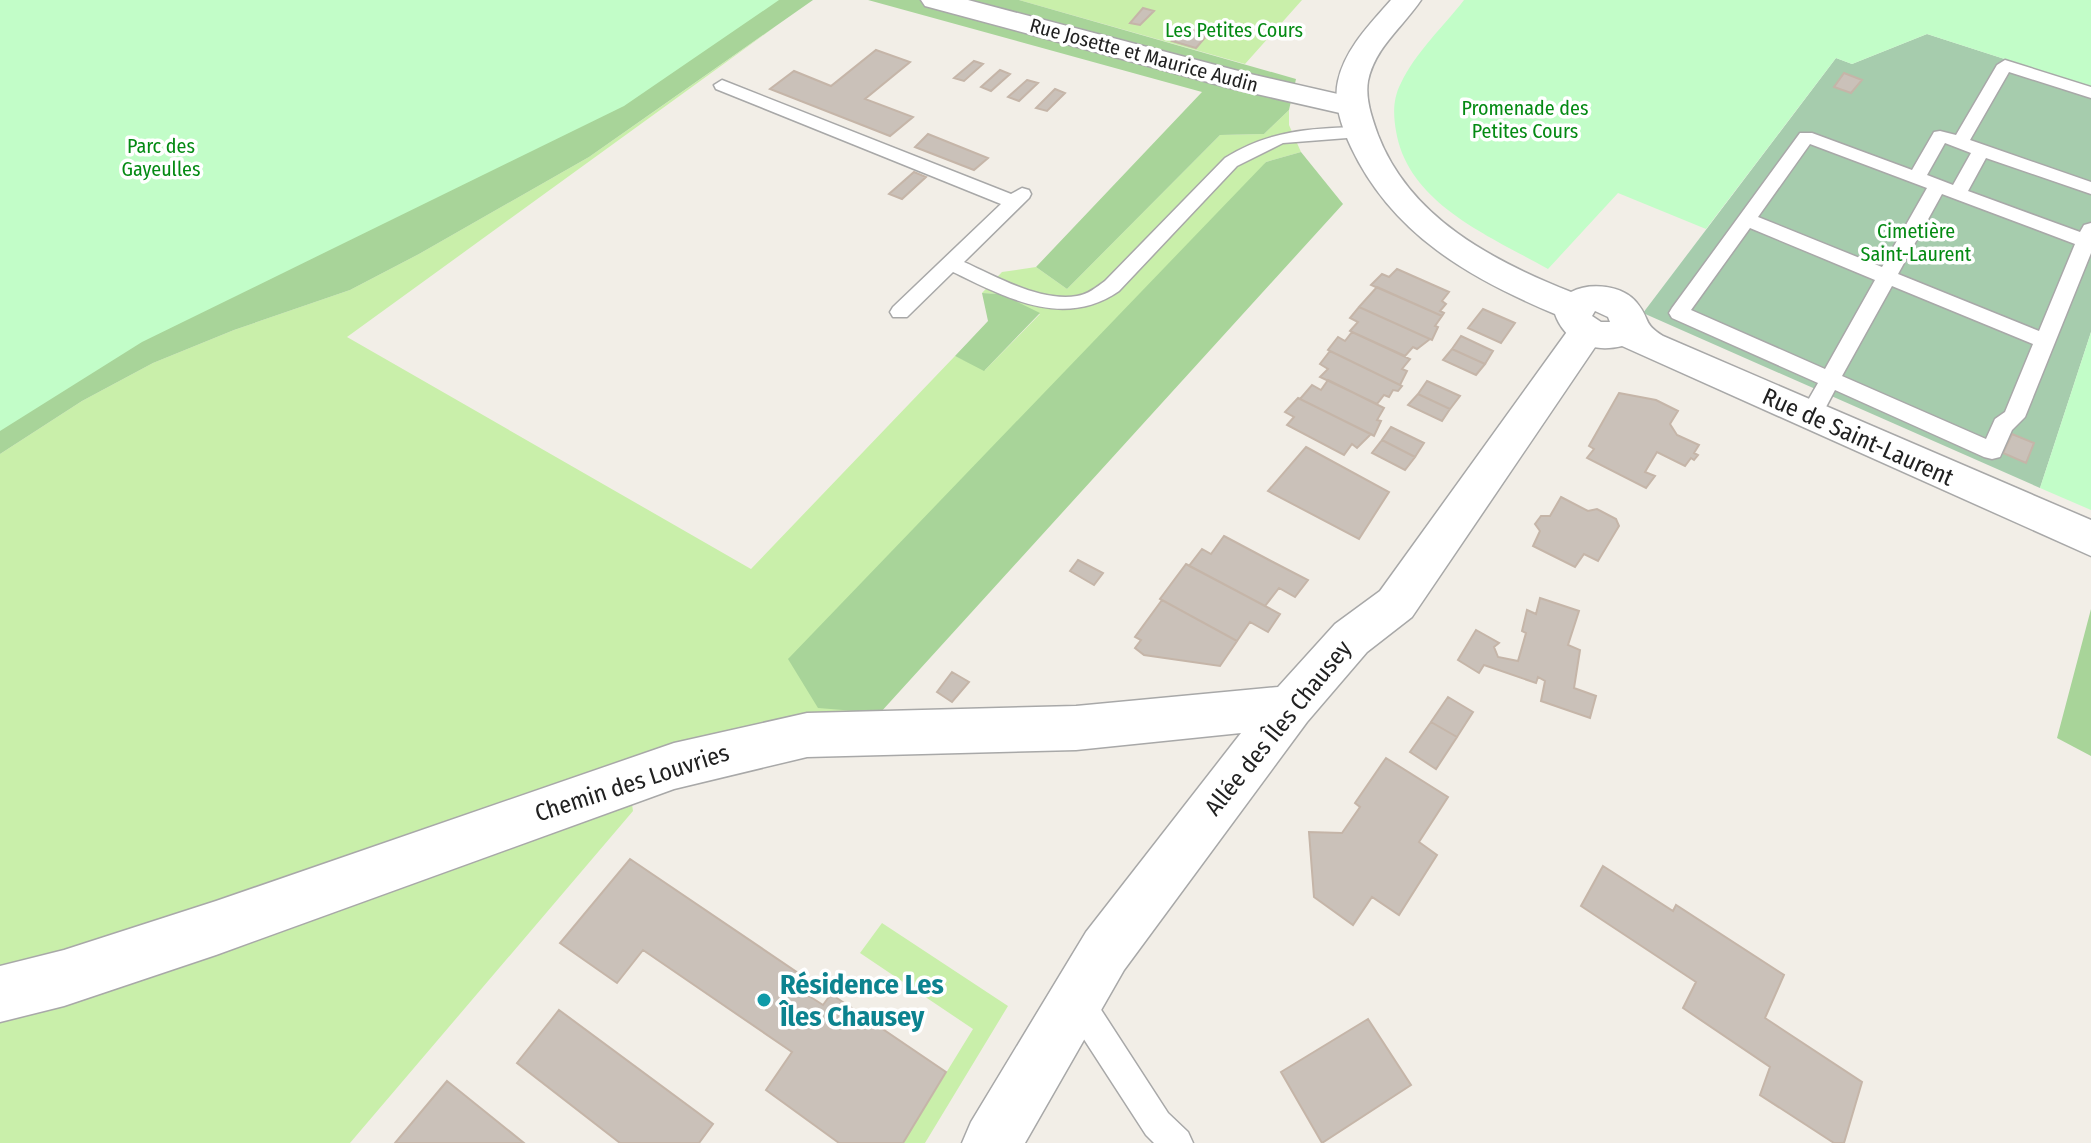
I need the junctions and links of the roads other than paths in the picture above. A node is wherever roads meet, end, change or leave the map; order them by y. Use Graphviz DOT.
graph roads {
  1 [pos="935,0"];
  2 [pos="1407,0"];
  3 [pos="722,85"];
  4 [pos="2091,93"];
  5 [pos="1357,119"];
  6 [pos="1960,143"];
  7 [pos="1981,150"];
  8 [pos="1916,178"];
  9 [pos="1937,186"];
  10 [pos="2091,188"];
  11 [pos="1958,193"];
  12 [pos="1747,220"];
  13 [pos="2089,235"];
  14 [pos="950,263"];
  15 [pos="1887,277"];
  16 [pos="900,312"];
  17 [pos="1595,323"];
  18 [pos="2045,341"];
  19 [pos="1831,380"];
  20 [pos="1810,416"];
  21 [pos="2091,539"];
  22 [pos="1290,707"];
  23 [pos="0,994"];
  24 [pos="1076,999"];
  25 [pos="992,1143"];
  26 [pos="1177,1143"];
  1 -- 5 [label="street, Rue Josette et Maurice Audin"];
  2 -- 5 [label="street"];
  3 -- 14 [label="lane"];
  4 -- 6 [label="lane"];
  5 -- 14 [label="lane"];
  5 -- 17 [label="street, Rue de Saint-Laurent"];
  6 -- 7 [label="lane"];
  6 -- 8 [label="lane"];
  7 -- 10 [label="lane"];
  7 -- 11 [label="lane"];
  8 -- 9 [label="lane"];
  8 -- 12 [label="lane"];
  9 -- 11 [label="lane"];
  9 -- 15 [label="lane"];
  11 -- 13 [label="lane"];
  12 -- 15 [label="lane"];
  12 -- 19 [label="lane"];
  13 -- 18 [label="lane"];
  14 -- 16 [label="lane"];
  15 -- 18 [label="lane"];
  15 -- 19 [label="lane"];
  17 -- 20 [label="street, Rue de Saint-Laurent"];
  17 -- 22 [label="street, Allée des Îles Chausey"];
  18 -- 19 [label="lane"];
  19 -- 20 [label="lane"];
  20 -- 21 [label="street, Rue de Saint-Laurent"];
  22 -- 23 [label="street, Chemin des Louvries"];
  22 -- 24 [label="street, Allée des Îles Chausey"];
  24 -- 25 [label="street, Allée des Îles Chausey"];
  24 -- 26 [label="lane"];
}
